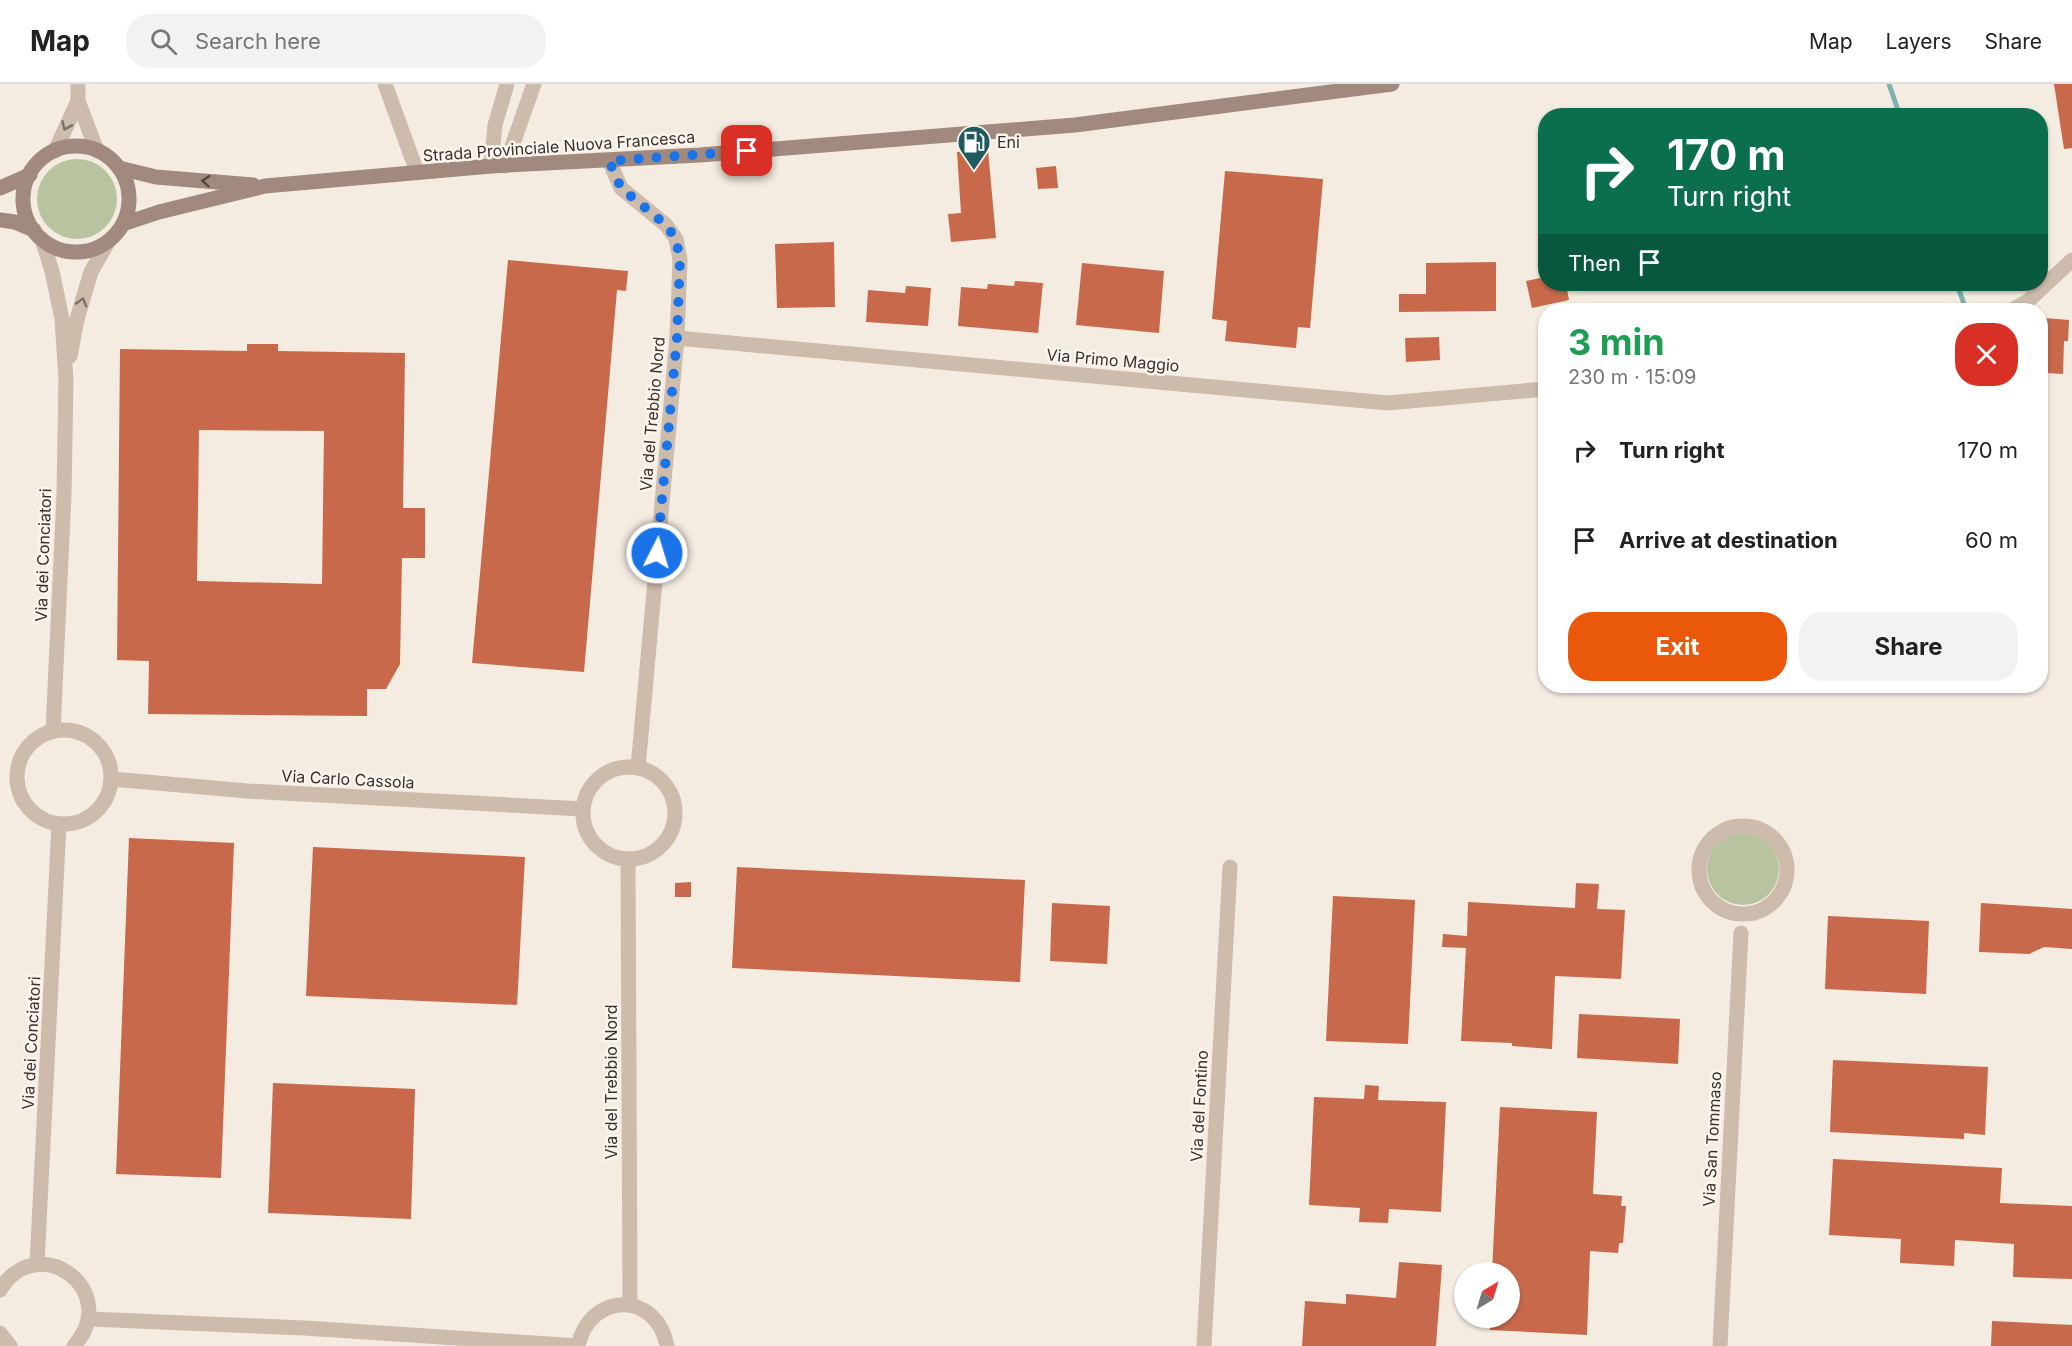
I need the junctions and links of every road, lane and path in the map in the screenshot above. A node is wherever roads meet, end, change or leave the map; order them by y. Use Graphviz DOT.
graph roads {
  1 [pos="78,84"];
  2 [pos="385,84"];
  3 [pos="507,84"];
  4 [pos="534,84"];
  5 [pos="1392,84"];
  6 [pos="78,100"];
  7 [pos="55,151"];
  8 [pos="97,151"];
  9 [pos="609,161"];
  10 [pos="498,166"];
  11 [pos="119,168"];
  12 [pos="417,172"];
  13 [pos="30,175"];
  14 [pos="265,186"];
  15 [pos="0,188"];
  16 [pos="0,220"];
  17 [pos="123,224"];
  18 [pos="38,235"];
  19 [pos="108,242"];
  20 [pos="2072,260"];
  21 [pos="2048,282"];
  22 [pos="2039,291"];
  23 [pos="2024,303"];
  24 [pos="677,338"];
  25 [pos="66,380"];
  26 [pos="1538,390"];
  27 [pos="53,731"];
  28 [pos="638,768"];
  29 [pos="112,779"];
  30 [pos="583,809"];
  31 [pos="59,824"];
  32 [pos="628,860"];
  33 [pos="1230,867"];
  34 [pos="1727,911"];
  35 [pos="1755,913"];
  36 [pos="1741,933"];
  37 [pos="37,1264"];
  38 [pos="0,1290"];
  39 [pos="630,1305"];
  40 [pos="89,1319"];
  41 [pos="0,1333"];
  42 [pos="10,1346"];
  43 [pos="74,1346"];
  44 [pos="578,1346"];
  45 [pos="667,1346"];
  46 [pos="1204,1346"];
  47 [pos="1720,1346"];
  1 -- 6 [label="street"];
  2 -- 12 [label="street"];
  3 -- 10 [label="street"];
  4 -- 10 [label="street"];
  5 -- 9 [label="main road, Strada Provinciale Nuova Francesca"];
  6 -- 7 [label="street, one-way"];
  6 -- 8 [label="street"];
  7 -- 8 [label="main road"];
  7 -- 13 [label="main road"];
  8 -- 11 [label="main road"];
  9 -- 10 [label="main road, Strada Provinciale Nuova Francesca"];
  9 -- 24 [label="street, Via del Trebbio Nord"];
  10 -- 12 [label="main road, Strada Provinciale Nuova Francesca"];
  14 -- 11 [label="main road, Strada Provinciale Nuova Francesca, one-way"];
  11 -- 17 [label="main road"];
  12 -- 14 [label="main road, Strada Provinciale Nuova Francesca"];
  13 -- 15 [label="main road"];
  13 -- 18 [label="main road"];
  14 -- 17 [label="main road, Strada Provinciale Nuova Francesca"];
  16 -- 18 [label="main road"];
  17 -- 19 [label="main road"];
  18 -- 19 [label="main road"];
  18 -- 25 [label="street, Via dei Conciatori"];
  25 -- 19 [label="street, Via dei Conciatori, one-way"];
  20 -- 21 [label="street"];
  22 -- 23 [label="street"];
  24 -- 26 [label="street, Via Primo Maggio"];
  24 -- 28 [label="street, Via del Trebbio Nord"];
  25 -- 27 [label="street, Via dei Conciatori"];
  27 -- 29 [label="street"];
  27 -- 31 [label="street"];
  28 -- 30 [label="street"];
  28 -- 32 [label="street"];
  29 -- 30 [label="street, Via Carlo Cassola"];
  29 -- 31 [label="street"];
  30 -- 32 [label="street"];
  31 -- 37 [label="street, Via dei Conciatori"];
  32 -- 39 [label="street, Via del Trebbio Nord"];
  33 -- 46 [label="street, Via del Fontino"];
  34 -- 35 [label="street"];
  34 -- 35 [label="street"];
  34 -- 36 [label="street"];
  35 -- 36 [label="street"];
  36 -- 47 [label="street, Via San Tommaso"];
  37 -- 38 [label="street"];
  37 -- 40 [label="street"];
  39 -- 44 [label="street"];
  39 -- 45 [label="street"];
  40 -- 43 [label="street"];
  40 -- 44 [label="street"];
  41 -- 42 [label="street"];
}
